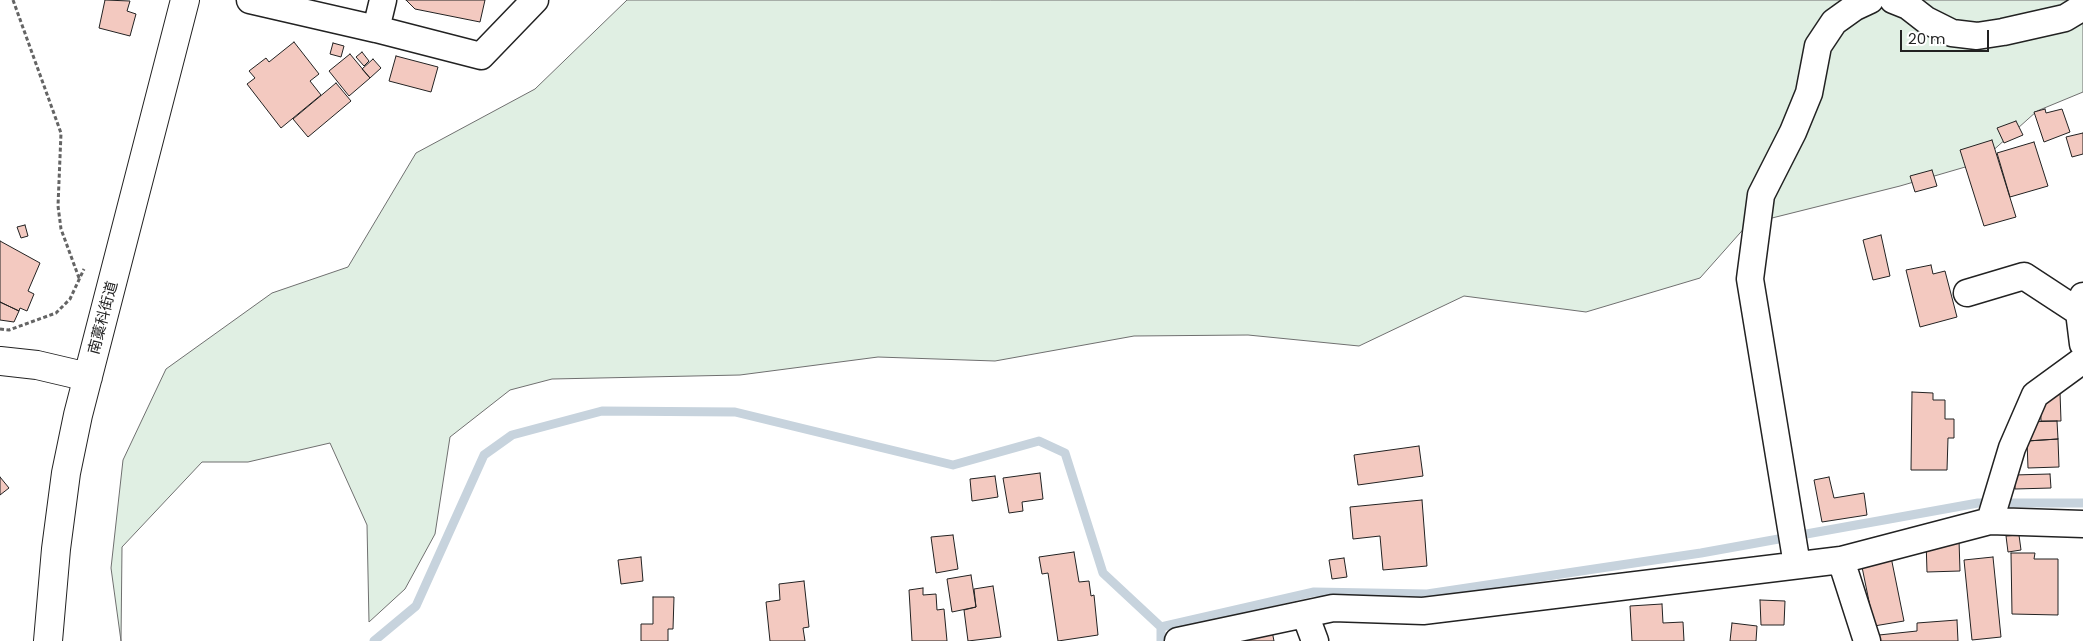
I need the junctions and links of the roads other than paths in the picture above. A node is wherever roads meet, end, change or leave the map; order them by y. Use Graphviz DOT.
graph roads {
  1 [pos="185,0"];
  2 [pos="250,0"];
  3 [pos="383,0"];
  4 [pos="535,0"];
  5 [pos="1870,0"];
  6 [pos="1893,0"];
  7 [pos="2083,7"];
  8 [pos="376,29"];
  9 [pos="1966,292"];
  10 [pos="2081,304"];
  11 [pos="2083,344"];
  12 [pos="2083,360"];
  13 [pos="0,361"];
  14 [pos="88,377"];
  15 [pos="1990,521"];
  16 [pos="2083,524"];
  17 [pos="1797,558"];
  18 [pos="1841,560"];
  19 [pos="1304,614"];
  20 [pos="48,641"];
  21 [pos="1178,641"];
  22 [pos="1315,641"];
  23 [pos="1866,641"];
  1 -- 14 [label="main road, 南藁科街道"];
  2 -- 8 [label="street"];
  3 -- 8 [label="street"];
  4 -- 8 [label="street"];
  5 -- 17 [label="street"];
  6 -- 7 [label="street"];
  9 -- 10 [label="street"];
  10 -- 11 [label="street"];
  12 -- 15 [label="street"];
  13 -- 14 [label="main road"];
  14 -- 20 [label="main road, 南藁科街道"];
  15 -- 16 [label="street"];
  15 -- 18 [label="street"];
  17 -- 18 [label="street"];
  17 -- 19 [label="street"];
  18 -- 23 [label="street"];
  19 -- 21 [label="street"];
  19 -- 22 [label="street"];
}
